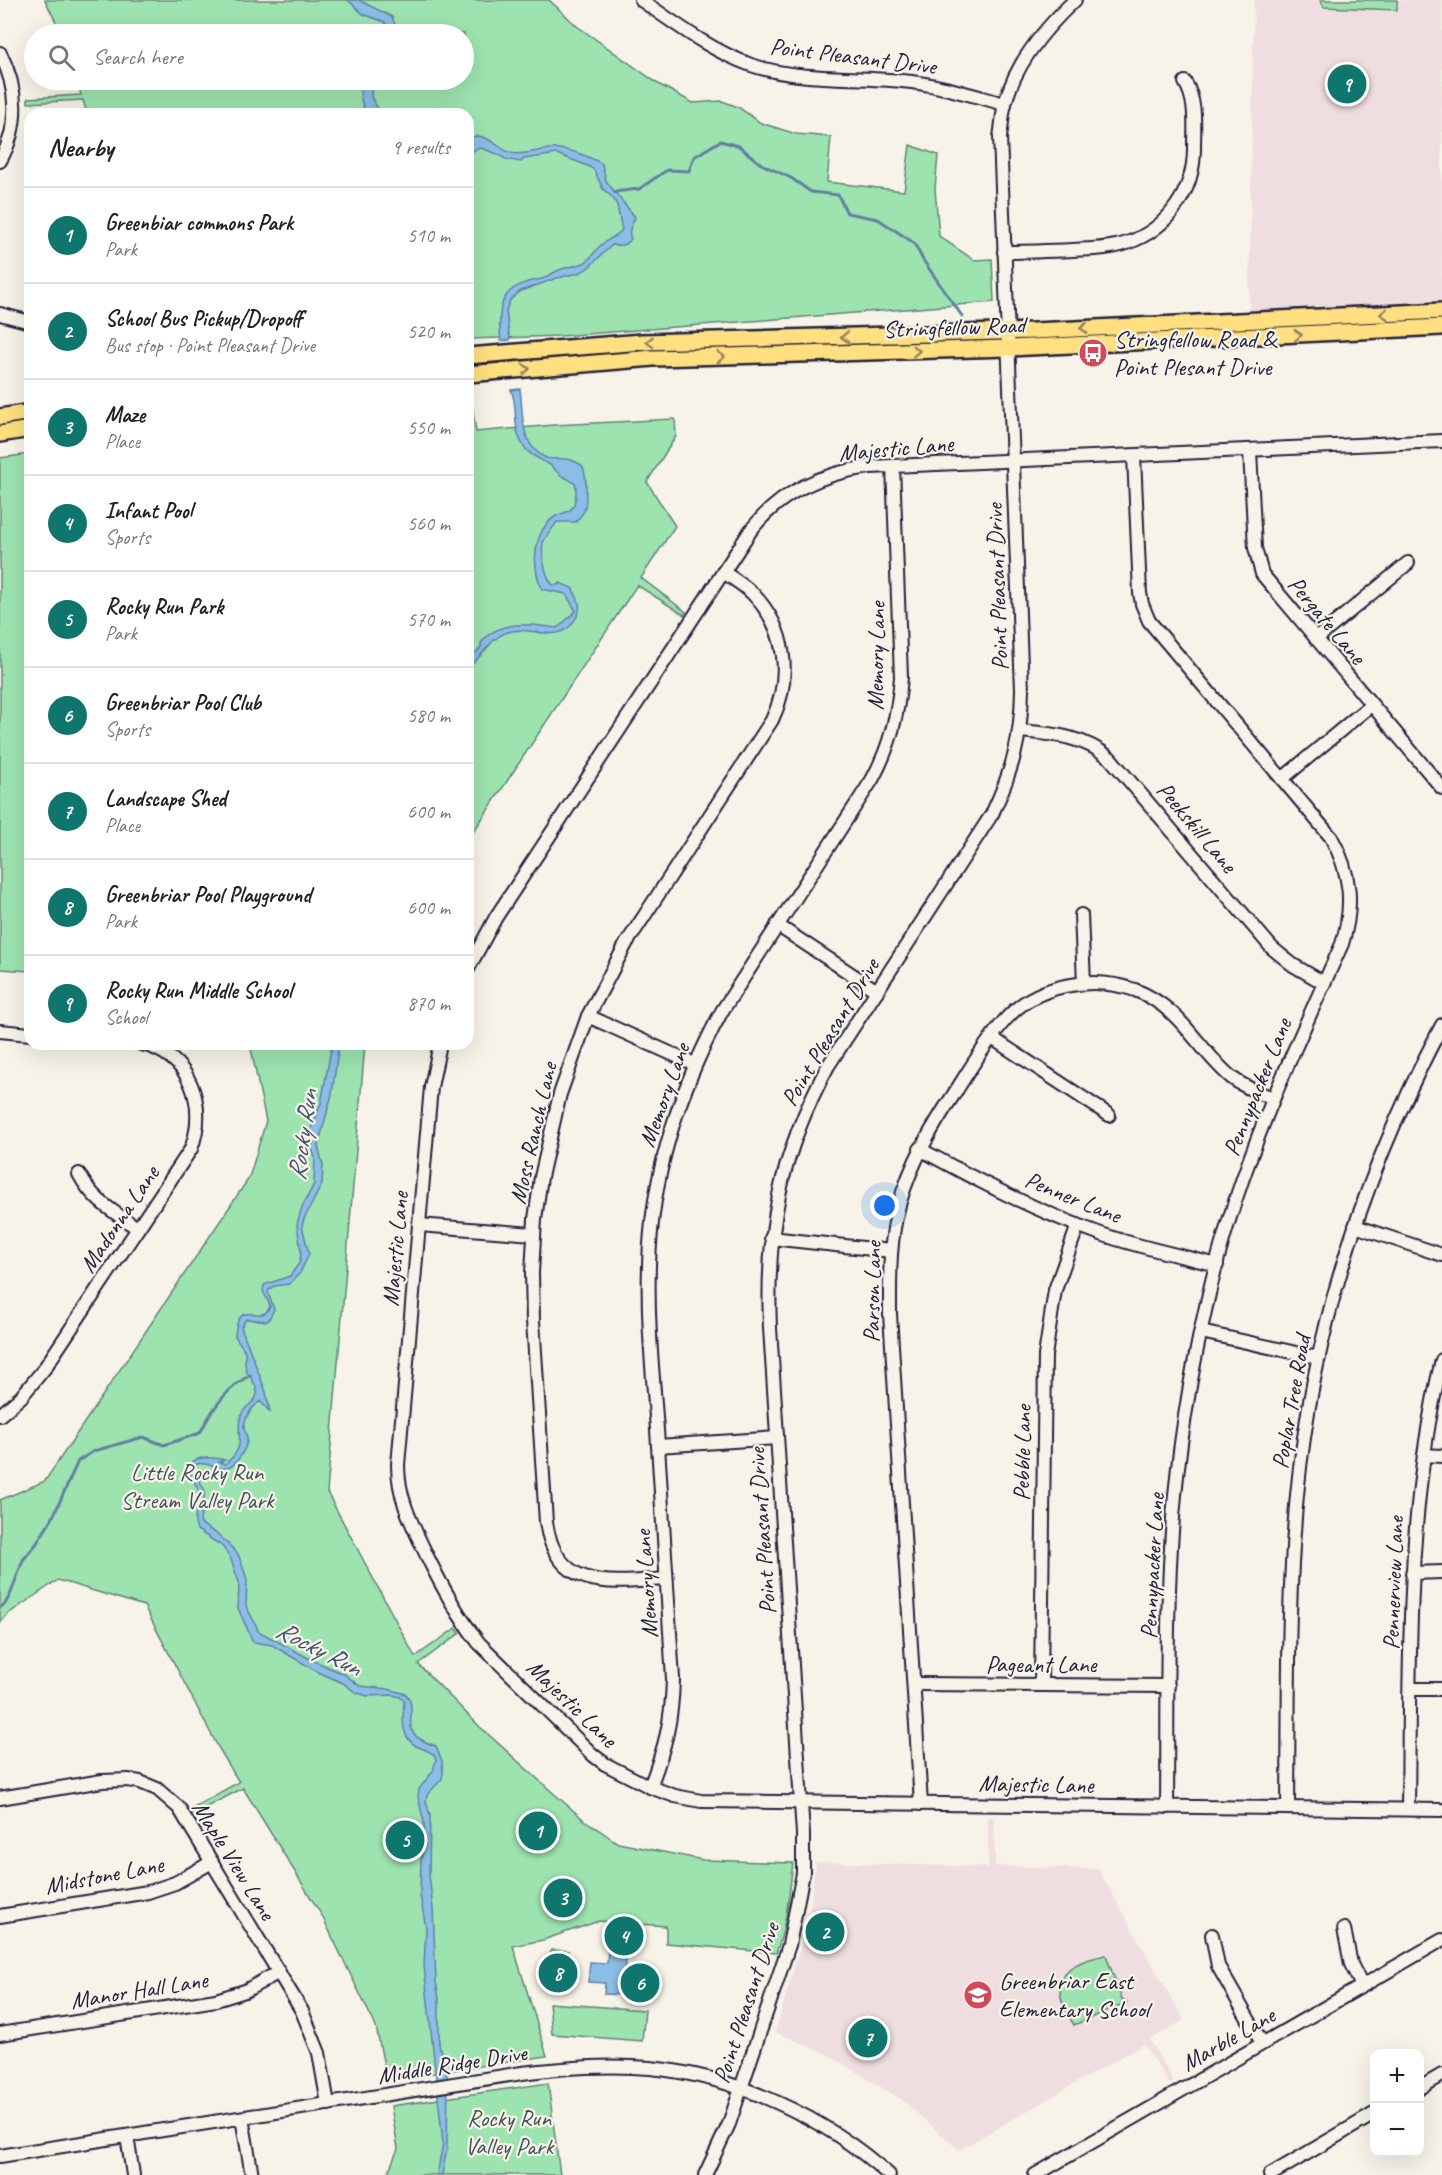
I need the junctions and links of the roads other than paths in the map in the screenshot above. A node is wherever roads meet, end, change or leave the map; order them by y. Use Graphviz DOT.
graph roads {
  1 [pos="641,0"];
  2 [pos="1075,0"];
  3 [pos="0,53"];
  4 [pos="1185,82"];
  5 [pos="1005,104"];
  6 [pos="0,161"];
  7 [pos="1004,252"];
  8 [pos="1442,310"];
  9 [pos="0,314"];
  10 [pos="24,320"];
  11 [pos="1442,327"];
  12 [pos="1008,331"];
  13 [pos="1009,348"];
  14 [pos="474,356"];
  15 [pos="474,373"];
  16 [pos="24,413"];
  17 [pos="0,417"];
  18 [pos="24,430"];
  19 [pos="0,434"];
  20 [pos="1442,441"];
  21 [pos="1250,451"];
  22 [pos="1134,456"];
  23 [pos="1013,460"];
  24 [pos="893,466"];
  25 [pos="1408,563"];
  26 [pos="723,572"];
  27 [pos="1316,639"];
  28 [pos="1371,705"];
  29 [pos="1020,731"];
  30 [pos="1282,779"];
  31 [pos="1440,782"];
  32 [pos="1081,915"];
  33 [pos="777,925"];
  34 [pos="474,958"];
  35 [pos="1084,983"];
  36 [pos="1324,983"];
  37 [pos="877,991"];
  38 [pos="588,1016"];
  39 [pos="1442,1024"];
  40 [pos="0,1031"];
  41 [pos="24,1033"];
  42 [pos="992,1038"];
  43 [pos="155,1050"];
  44 [pos="439,1050"];
  45 [pos="694,1064"];
  46 [pos="1273,1098"];
  47 [pos="1109,1115"];
  48 [pos="920,1149"];
  49 [pos="79,1174"];
  50 [pos="418,1225"];
  51 [pos="1078,1225"];
  52 [pos="1355,1226"];
  53 [pos="137,1228"];
  54 [pos="533,1234"];
  55 [pos="771,1238"];
  56 [pos="891,1251"];
  57 [pos="1442,1255"];
  58 [pos="1217,1265"];
  59 [pos="1201,1332"];
  60 [pos="1319,1358"];
  61 [pos="1442,1360"];
  62 [pos="0,1414"];
  63 [pos="777,1438"];
  64 [pos="658,1446"];
  65 [pos="1424,1455"];
  66 [pos="1442,1456"];
  67 [pos="1442,1572"];
  68 [pos="1412,1573"];
  69 [pos="666,1579"];
  70 [pos="914,1684"];
  71 [pos="1041,1685"];
  72 [pos="1168,1686"];
  73 [pos="1410,1689"];
  74 [pos="1442,1689"];
  75 [pos="650,1787"];
  76 [pos="0,1798"];
  77 [pos="801,1803"];
  78 [pos="921,1804"];
  79 [pos="1167,1807"];
  80 [pos="1288,1808"];
  81 [pos="1408,1809"];
  82 [pos="1442,1810"];
  83 [pos="212,1862"];
  84 [pos="0,1916"];
  85 [pos="1344,1929"];
  86 [pos="1212,1935"];
  87 [pos="1442,1940"];
  88 [pos="279,1972"];
  89 [pos="1362,1986"];
  90 [pos="0,2034"];
  91 [pos="1262,2043"];
  92 [pos="1442,2075"];
  93 [pos="1424,2085"];
  94 [pos="741,2089"];
  95 [pos="328,2104"];
  96 [pos="1370,2116"];
  97 [pos="242,2118"];
  98 [pos="127,2136"];
  99 [pos="0,2156"];
  100 [pos="133,2175"];
  101 [pos="252,2175"];
  102 [pos="705,2175"];
  103 [pos="889,2175"];
  104 [pos="1035,2175"];
  105 [pos="1270,2175"];
  1 -- 5 [label="street, Point Pleasant Drive"];
  2 -- 5 [label="street, Point Pleasant Drive"];
  3 -- 6 [label="street"];
  4 -- 7 [label="street"];
  5 -- 7 [label="street, Point Pleasant Drive"];
  7 -- 12 [label="street, Point Pleasant Drive"];
  8 -- 12 [label="main road, Stringfellow Road, one-way"];
  9 -- 10 [label="street"];
  13 -- 11 [label="main road, Stringfellow Road, one-way"];
  12 -- 13 [label="street, Point Pleasant Drive"];
  12 -- 14 [label="main road, Stringfellow Road, one-way"];
  15 -- 13 [label="main road, Stringfellow Road, one-way"];
  13 -- 23 [label="street, Point Pleasant Drive"];
  16 -- 17 [label="main road"];
  18 -- 19 [label="main road"];
  20 -- 21 [label="street, Majestic Lane"];
  21 -- 22 [label="street, Majestic Lane"];
  21 -- 27 [label="street, Pergate Lane"];
  22 -- 23 [label="street, Majestic Lane"];
  22 -- 30 [label="street, Pennypacker Lane"];
  23 -- 24 [label="street, Majestic Lane"];
  23 -- 29 [label="street, Point Pleasant Drive"];
  24 -- 26 [label="street, Majestic Lane"];
  24 -- 33 [label="street, Memory Lane"];
  25 -- 27 [label="street"];
  26 -- 34 [label="street, Majestic Lane"];
  26 -- 38 [label="street, Moss Ranch Lane"];
  27 -- 28 [label="street, Pergate Lane"];
  28 -- 30 [label="street"];
  28 -- 31 [label="street, Pergate Lane"];
  29 -- 36 [label="street, Peekskill Lane"];
  29 -- 37 [label="street, Point Pleasant Drive"];
  30 -- 36 [label="street, Pennypacker Lane"];
  32 -- 35 [label="street"];
  33 -- 37 [label="street"];
  33 -- 45 [label="street, Memory Lane"];
  35 -- 42 [label="street, Parson Lane"];
  35 -- 46 [label="street, Parson Lane"];
  36 -- 46 [label="street, Pennypacker Lane"];
  37 -- 55 [label="street, Point Pleasant Drive"];
  38 -- 45 [label="street"];
  38 -- 54 [label="street, Moss Ranch Lane"];
  39 -- 52 [label="street, Poplar Tree Road"];
  40 -- 41 [label="street"];
  42 -- 47 [label="street"];
  42 -- 48 [label="street, Parson Lane"];
  43 -- 53 [label="street, Madonna Lane"];
  44 -- 50 [label="street, Majestic Lane"];
  45 -- 64 [label="street, Memory Lane"];
  46 -- 58 [label="street, Pennypacker Lane"];
  48 -- 51 [label="street, Penner Lane"];
  48 -- 56 [label="street, Parson Lane"];
  49 -- 53 [label="street"];
  50 -- 54 [label="street"];
  50 -- 75 [label="street, Majestic Lane"];
  51 -- 58 [label="street, Penner Lane"];
  51 -- 71 [label="street, Pebble Lane"];
  52 -- 57 [label="street"];
  52 -- 60 [label="street, Poplar Tree Road"];
  53 -- 62 [label="street, Madonna Lane"];
  54 -- 69 [label="street, Moss Ranch Lane"];
  55 -- 56 [label="street"];
  55 -- 63 [label="street, Point Pleasant Drive"];
  56 -- 70 [label="street, Parson Lane"];
  58 -- 59 [label="street, Pennypacker Lane"];
  59 -- 60 [label="street"];
  59 -- 72 [label="street, Pennypacker Lane"];
  60 -- 80 [label="street, Poplar Tree Road"];
  61 -- 65 [label="street, Pennerview Lane"];
  63 -- 64 [label="street"];
  63 -- 77 [label="street, Point Pleasant Drive"];
  64 -- 69 [label="street, Memory Lane"];
  65 -- 66 [label="street"];
  65 -- 68 [label="street, Pennerview Lane"];
  67 -- 68 [label="street"];
  68 -- 73 [label="street, Pennerview Lane"];
  69 -- 75 [label="street, Memory Lane"];
  70 -- 71 [label="street, Pageant Lane"];
  70 -- 78 [label="street, Parson Lane"];
  71 -- 72 [label="street, Pageant Lane"];
  72 -- 79 [label="street, Pennypacker Lane"];
  73 -- 74 [label="street"];
  73 -- 81 [label="street, Pennerview Lane"];
  75 -- 77 [label="street, Majestic Lane"];
  76 -- 83 [label="street, Maple View Lane"];
  77 -- 78 [label="street, Majestic Lane"];
  77 -- 94 [label="street, Point Pleasant Drive"];
  78 -- 79 [label="street, Majestic Lane"];
  79 -- 80 [label="street, Majestic Lane"];
  80 -- 81 [label="street, Majestic Lane"];
  81 -- 82 [label="street, Majestic Lane"];
  83 -- 84 [label="street, Midstone Lane"];
  83 -- 88 [label="street, Maple View Lane"];
  85 -- 89 [label="street"];
  86 -- 91 [label="street"];
  87 -- 89 [label="street, Marble Lane"];
  88 -- 90 [label="street, Manor Hall Lane"];
  88 -- 95 [label="street, Maple View Lane"];
  89 -- 91 [label="street, Marble Lane"];
  91 -- 104 [label="street, Marble Lane"];
  92 -- 93 [label="street"];
  94 -- 95 [label="street, Middle Ridge Drive"];
  94 -- 102 [label="street, Point Pleasant Drive"];
  94 -- 103 [label="street, Middle Ridge Drive"];
  95 -- 97 [label="street, Middle Ridge Drive"];
  96 -- 105 [label="street"];
  97 -- 98 [label="street, Middle Ridge Drive"];
  97 -- 101 [label="street"];
  98 -- 99 [label="street, Middle Ridge Drive"];
  98 -- 100 [label="street"];
}
